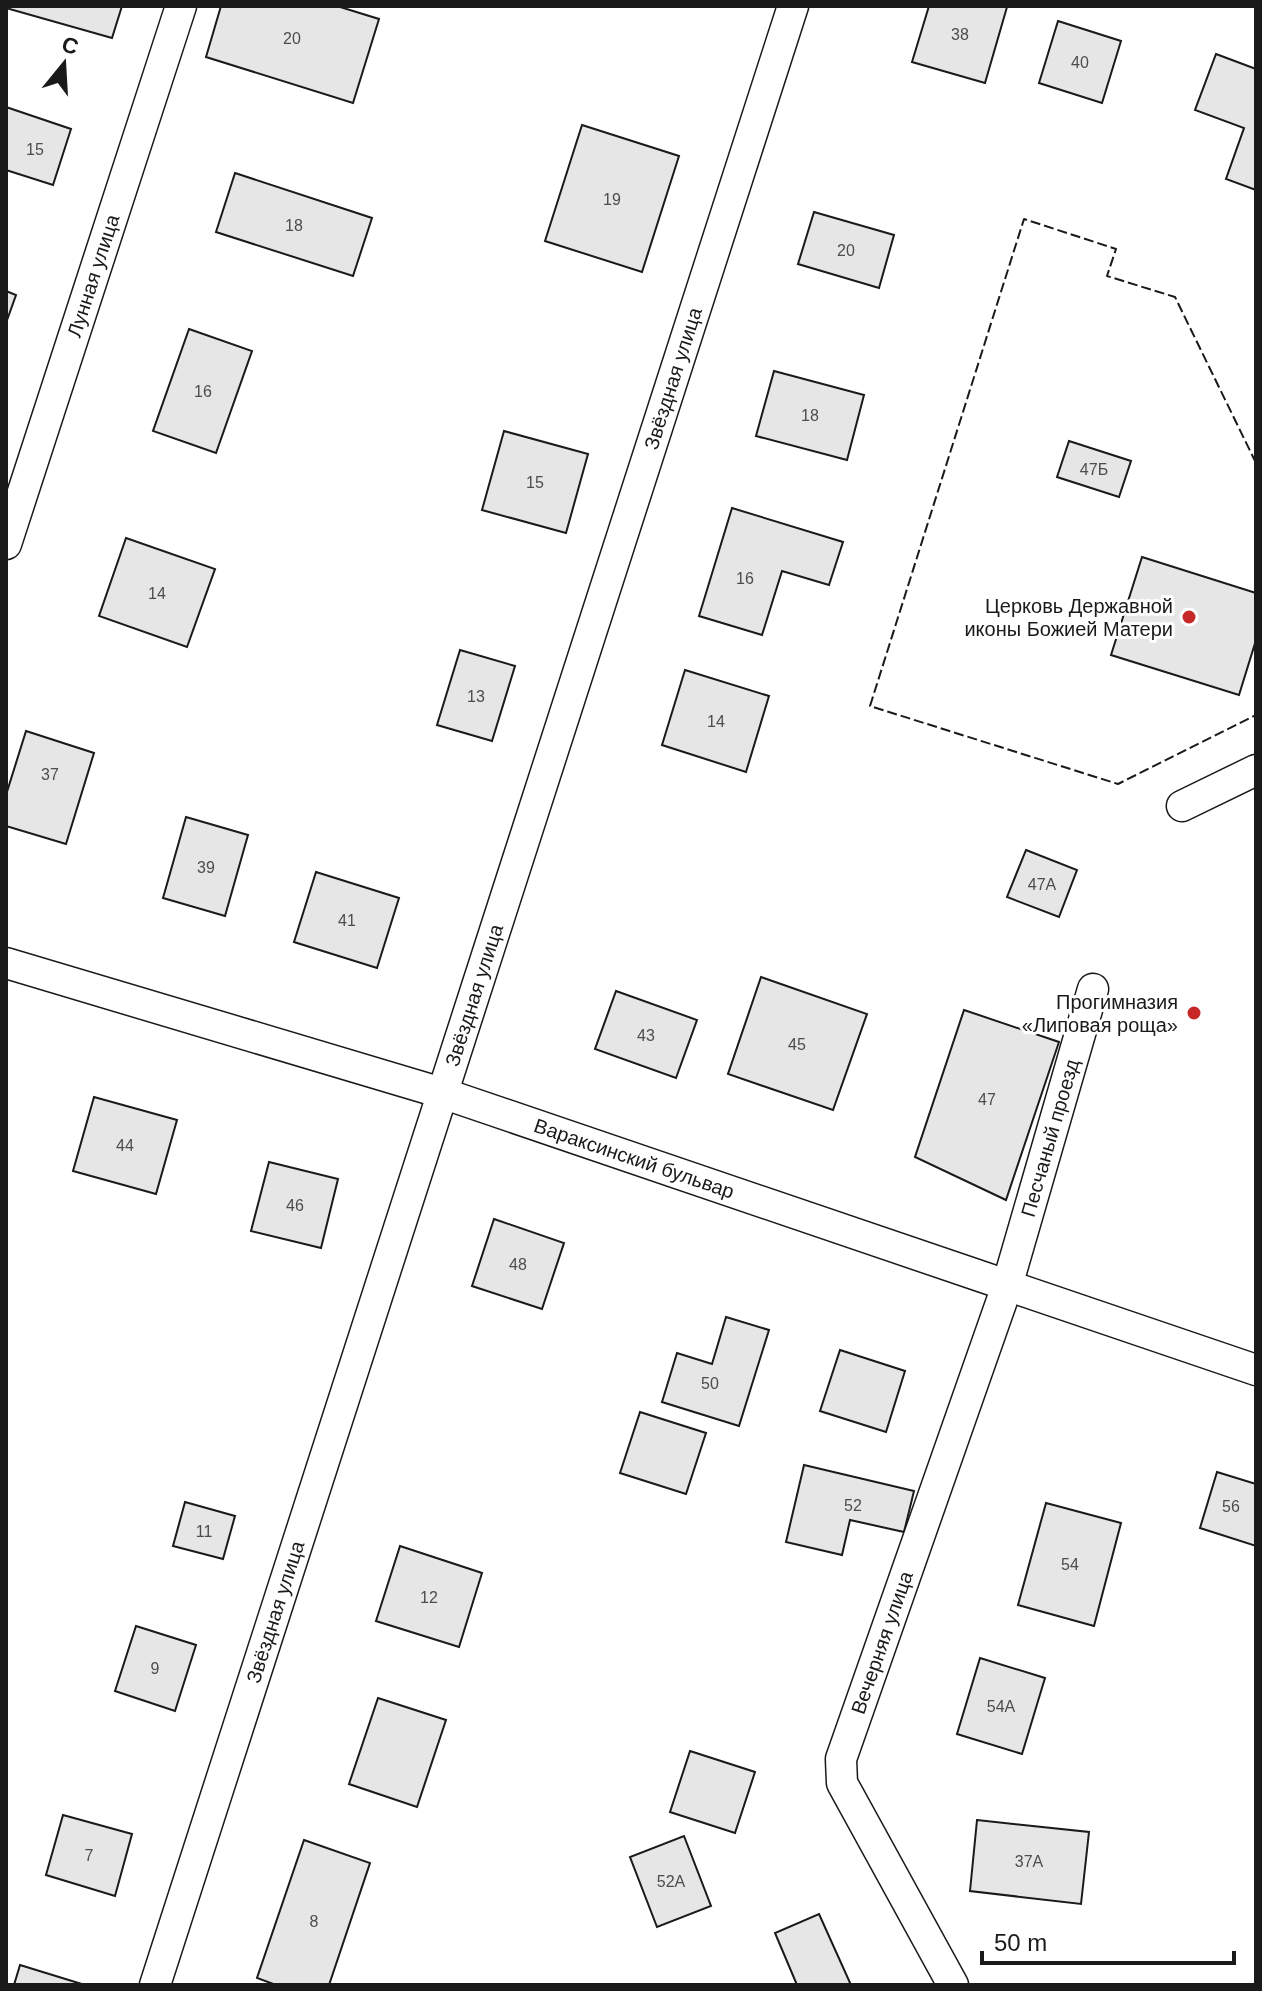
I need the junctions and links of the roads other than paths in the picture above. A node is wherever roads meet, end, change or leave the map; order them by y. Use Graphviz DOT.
graph roads {
  1 [pos="181,6"];
  2 [pos="793,6"];
  3 [pos="6,544"];
  4 [pos="1256,770"];
  5 [pos="1182,806"];
  6 [pos="6,963"];
  7 [pos="1093,989"];
  8 [pos="442,1093"];
  9 [pos="1007,1286"];
  10 [pos="1256,1370"];
  11 [pos="155,1985"];
  12 [pos="953,1985"];
  1 -- 3 [label="street, Лунная улица"];
  2 -- 8 [label="street, Звёздная улица"];
  4 -- 5 [label="street"];
  6 -- 8 [label="street, Вараксинский бульвар"];
  7 -- 9 [label="street, Песчаный проезд"];
  8 -- 9 [label="street, Вараксинский бульвар"];
  8 -- 11 [label="street, Звёздная улица"];
  9 -- 10 [label="street, Вараксинский бульвар"];
  9 -- 12 [label="street, Вечерняя улица"];
}
